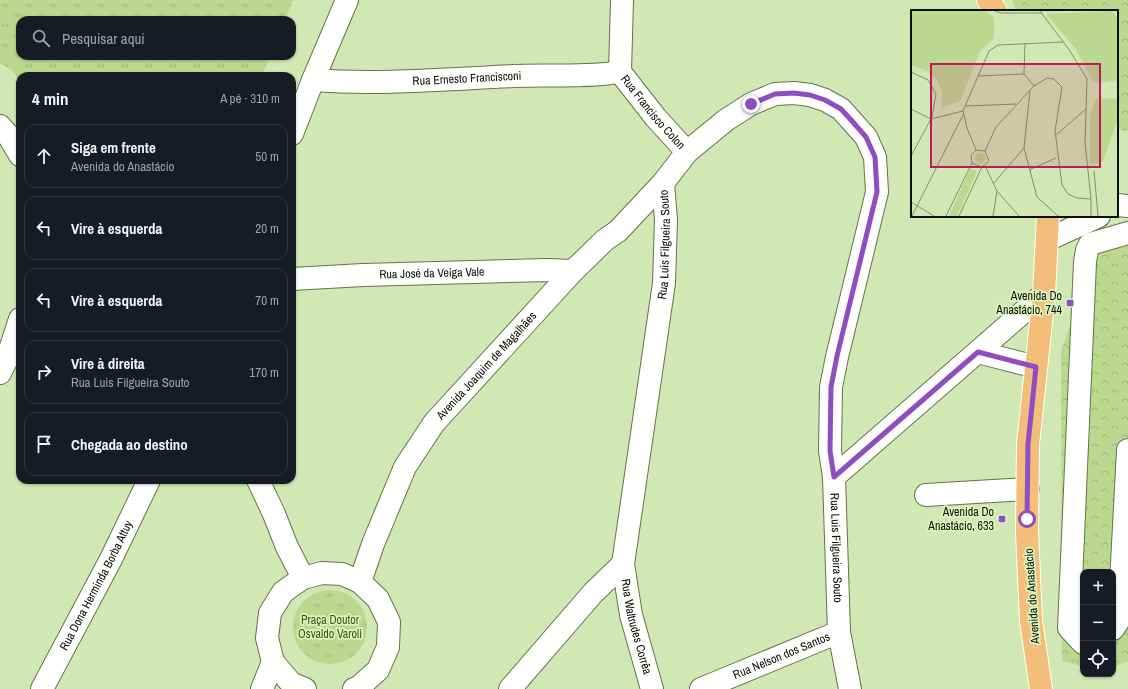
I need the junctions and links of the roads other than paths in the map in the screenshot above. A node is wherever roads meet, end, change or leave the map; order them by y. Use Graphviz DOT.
graph roads {
  1 [pos="348,0"];
  2 [pos="622,0"];
  3 [pos="988,0"];
  4 [pos="995,10"];
  5 [pos="620,72"];
  6 [pos="313,80"];
  7 [pos="296,124"];
  8 [pos="0,126"];
  9 [pos="16,148"];
  10 [pos="687,152"];
  11 [pos="662,183"];
  12 [pos="1048,217"];
  13 [pos="1095,217"];
  14 [pos="1068,223"];
  15 [pos="1128,233"];
  16 [pos="1047,240"];
  17 [pos="573,271"];
  18 [pos="296,278"];
  19 [pos="1044,294"];
  20 [pos="16,331"];
  21 [pos="978,352"];
  22 [pos="1036,367"];
  23 [pos="6,369"];
  24 [pos="1128,450"];
  25 [pos="834,477"];
  26 [pos="147,484"];
  27 [pos="260,484"];
  28 [pos="1028,489"];
  29 [pos="926,495"];
  30 [pos="623,564"];
  31 [pos="303,578"];
  32 [pos="360,582"];
  33 [pos="1116,624"];
  34 [pos="839,632"];
  35 [pos="1081,641"];
  36 [pos="273,662"];
  37 [pos="358,688"];
  38 [pos="42,689"];
  39 [pos="262,689"];
  40 [pos="305,689"];
  41 [pos="510,689"];
  42 [pos="652,689"];
  43 [pos="701,689"];
  44 [pos="850,689"];
  45 [pos="1041,689"];
  1 -- 6 [label="street"];
  2 -- 5 [label="street, Rua Francisco Colon"];
  3 -- 4 [label="main road"];
  5 -- 6 [label="street, Rua Ernesto Francisconi"];
  5 -- 10 [label="street, Rua Francisco Colon"];
  6 -- 7 [label="street"];
  8 -- 9 [label="street"];
  10 -- 11 [label="street, Rua Luis Filgueira Souto"];
  10 -- 25 [label="street, Rua Luis Filgueira Souto"];
  11 -- 17 [label="street, Avenida Joaquim de Magalhães"];
  11 -- 30 [label="street, Rua Luis Filgueira Souto"];
  12 -- 16 [label="main road, Avenida do Anastácio"];
  13 -- 14 [label="street"];
  14 -- 16 [label="street"];
  15 -- 35 [label="street"];
  16 -- 19 [label="main road, Avenida do Anastácio"];
  17 -- 18 [label="street, Rua José da Veiga Vale"];
  17 -- 32 [label="street, Avenida Joaquim de Magalhães"];
  19 -- 21 [label="street"];
  19 -- 22 [label="main road, Avenida do Anastácio"];
  20 -- 23 [label="street"];
  21 -- 22 [label="street"];
  21 -- 25 [label="street"];
  22 -- 28 [label="main road, Avenida do Anastácio"];
  24 -- 33 [label="street"];
  25 -- 34 [label="street, Rua Luis Filgueira Souto"];
  26 -- 38 [label="street, Rua Dona Herminda Borba Attuy"];
  27 -- 31 [label="street"];
  28 -- 29 [label="street"];
  28 -- 45 [label="main road, Avenida do Anastácio"];
  30 -- 41 [label="street"];
  30 -- 42 [label="street, Rua Waltrudes Corrêa"];
  31 -- 32 [label="street"];
  31 -- 36 [label="street"];
  32 -- 37 [label="street"];
  34 -- 43 [label="street, Rua Nelson dos Santos"];
  34 -- 44 [label="street, Rua Luis Filgueira Souto"];
  36 -- 39 [label="street"];
  36 -- 40 [label="street"];
}
